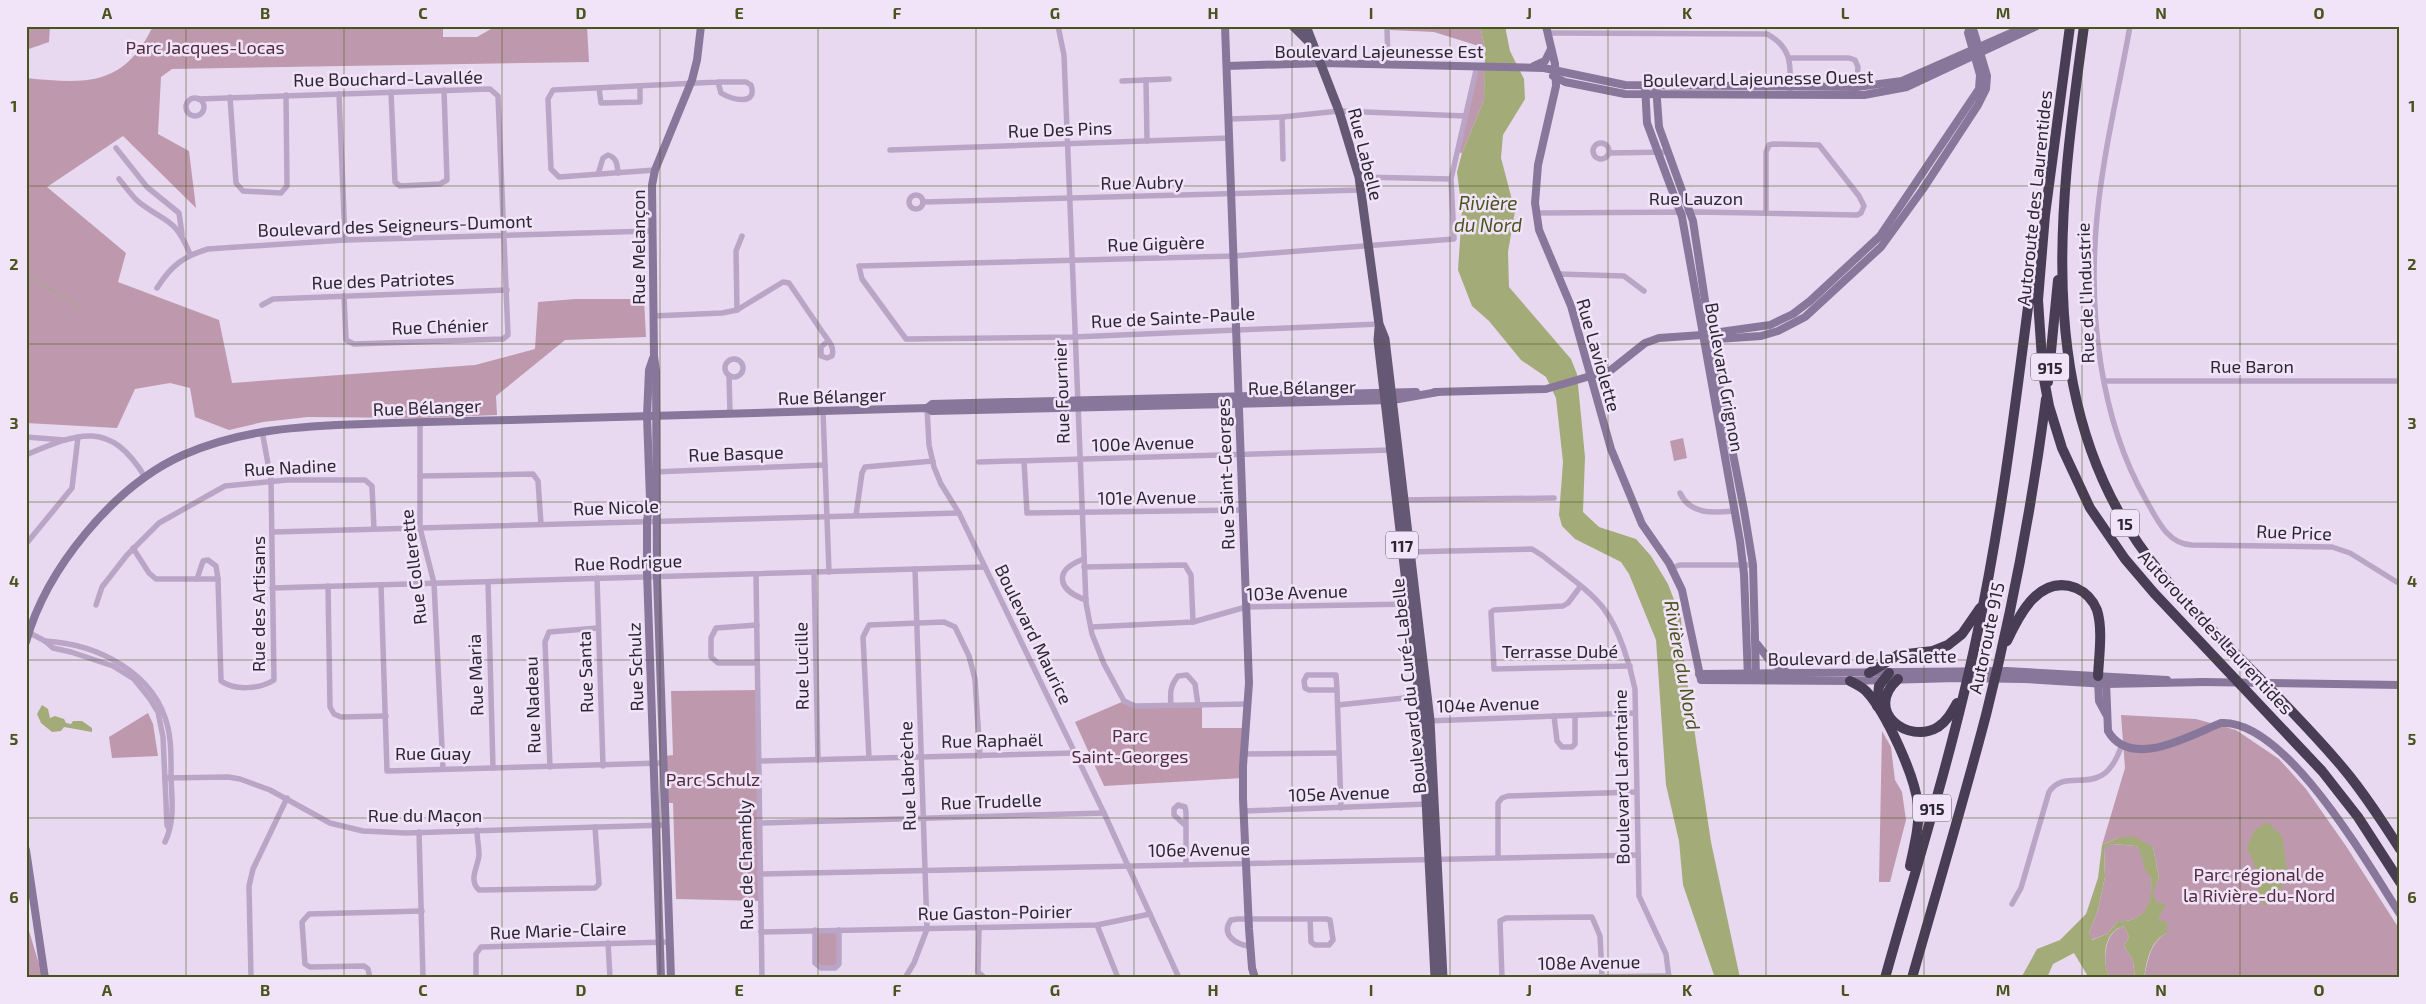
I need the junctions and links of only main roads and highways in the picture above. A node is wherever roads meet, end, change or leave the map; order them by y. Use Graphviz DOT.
graph roads {
  1 [pos="1292,26"];
  2 [pos="1306,26"];
  3 [pos="2070,26"];
  4 [pos="2084,26"];
  5 [pos="1317,51"];
  6 [pos="2061,242"];
  7 [pos="2042,245"];
  8 [pos="1389,397"];
  9 [pos="1984,603"];
  10 [pos="1999,658"];
  11 [pos="1869,673"];
  12 [pos="1886,676"];
  13 [pos="1898,680"];
  14 [pos="2102,680"];
  15 [pos="1850,681"];
  16 [pos="1963,694"];
  17 [pos="1877,706"];
  18 [pos="2386,826"];
  19 [pos="2400,842"];
  20 [pos="2400,849"];
  21 [pos="1434,859"];
  22 [pos="2400,882"];
  23 [pos="1900,923"];
  24 [pos="1435,978"];
  25 [pos="1443,978"];
  26 [pos="1885,978"];
  27 [pos="1912,978"];
  1 -- 5 [label="main road, 117"];
  2 -- 5 [label="main road, Rue Labelle / 117"];
  3 -- 7 [label="highway, Autoroute des Laurentides / 15"];
  4 -- 6 [label="highway, Autoroute des Laurentides / 15"];
  5 -- 8 [label="main road, Rue Labelle / 117"];
  6 -- 10 [label="highway, Autoroute 915 / 915"];
  6 -- 18 [label="highway, Autoroute des Laurentides / 15"];
  7 -- 9 [label="highway, Autoroute 915 / 915"];
  7 -- 22 [label="highway, Autoroute des Laurentides / 15"];
  8 -- 21 [label="main road, Boulevard du Curé-Labelle / 117"];
  9 -- 11 [label="highway"];
  9 -- 16 [label="highway, Autoroute 915 / 915"];
  10 -- 14 [label="highway"];
  10 -- 27 [label="highway, Autoroute 915 / 915"];
  12 -- 17 [label="highway"];
  13 -- 16 [label="highway"];
  15 -- 17 [label="highway"];
  16 -- 23 [label="highway, Autoroute 915 / 915"];
  17 -- 23 [label="highway"];
  18 -- 19 [label="highway"];
  18 -- 20 [label="highway, Autoroute des Laurentides / 15"];
  21 -- 24 [label="main road, Boulevard du Curé-Labelle / 117"];
  21 -- 25 [label="main road, Boulevard du Curé-Labelle / 117"];
  23 -- 26 [label="highway, Autoroute 915 / 915"];
}
